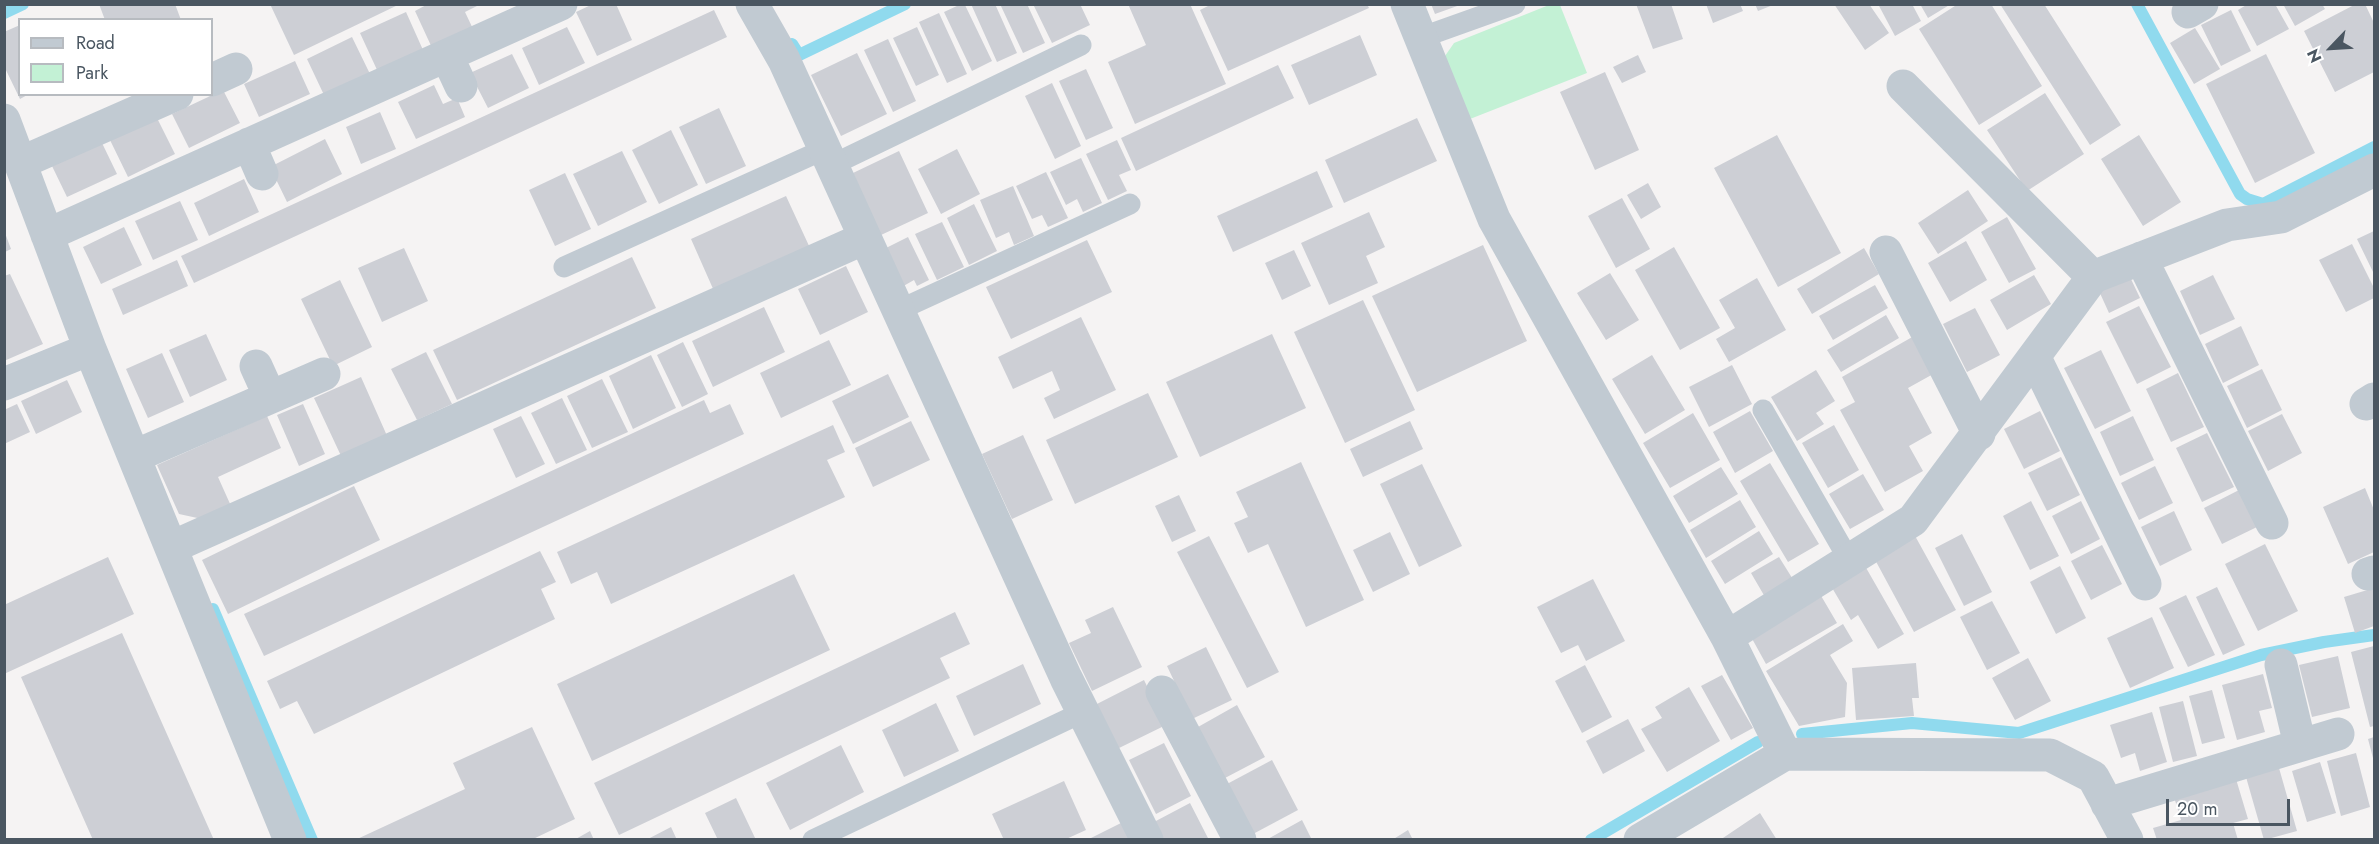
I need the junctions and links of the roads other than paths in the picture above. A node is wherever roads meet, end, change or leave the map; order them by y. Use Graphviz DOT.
graph roads {
  1 [pos="561,4"];
  2 [pos="752,4"];
  3 [pos="1407,4"];
  4 [pos="1515,4"];
  5 [pos="1420,38"];
  6 [pos="1081,45"];
  7 [pos="447,56"];
  8 [pos="461,86"];
  9 [pos="1903,86"];
  10 [pos="172,96"];
  11 [pos="4,120"];
  12 [pos="249,144"];
  13 [pos="829,157"];
  14 [pos="20,163"];
  15 [pos="2374,170"];
  16 [pos="262,174"];
  17 [pos="1130,204"];
  18 [pos="47,235"];
  19 [pos="865,238"];
  20 [pos="1886,252"];
  21 [pos="2141,258"];
  22 [pos="564,267"];
  23 [pos="2093,277"];
  24 [pos="898,310"];
  25 [pos="90,349"];
  26 [pos="2035,358"];
  27 [pos="256,366"];
  28 [pos="324,374"];
  29 [pos="4,384"];
  30 [pos="270,397"];
  31 [pos="1763,410"];
  32 [pos="1979,434"];
  33 [pos="135,456"];
  34 [pos="2272,523"];
  35 [pos="172,548"];
  36 [pos="1849,560"];
  37 [pos="2145,584"];
  38 [pos="1727,637"];
  39 [pos="2281,665"];
  40 [pos="1162,692"];
  41 [pos="1083,712"];
  42 [pos="2338,734"];
  43 [pos="2300,745"];
  44 [pos="1785,754"];
  45 [pos="2108,804"];
  46 [pos="290,840"];
  47 [pos="813,840"];
  48 [pos="1148,840"];
  49 [pos="1240,840"];
  50 [pos="1640,840"];
  51 [pos="2127,840"];
  1 -- 7 [label="street"];
  2 -- 13 [label="street"];
  3 -- 5 [label="street"];
  4 -- 5 [label="lane"];
  5 -- 38 [label="street"];
  6 -- 13 [label="lane"];
  7 -- 8 [label="street"];
  7 -- 12 [label="street"];
  9 -- 23 [label="street"];
  10 -- 14 [label="street"];
  11 -- 14 [label="street"];
  12 -- 16 [label="street"];
  12 -- 18 [label="street"];
  13 -- 19 [label="street"];
  13 -- 22 [label="lane"];
  14 -- 18 [label="street"];
  15 -- 21 [label="street"];
  17 -- 24 [label="lane"];
  18 -- 25 [label="street"];
  19 -- 24 [label="street"];
  19 -- 35 [label="street"];
  20 -- 32 [label="street"];
  21 -- 23 [label="street"];
  21 -- 34 [label="street"];
  23 -- 26 [label="street"];
  24 -- 41 [label="street"];
  25 -- 29 [label="street"];
  25 -- 33 [label="street"];
  26 -- 32 [label="street"];
  26 -- 37 [label="street"];
  27 -- 30 [label="street"];
  28 -- 30 [label="street"];
  30 -- 33 [label="street"];
  31 -- 36 [label="lane"];
  32 -- 36 [label="street"];
  33 -- 35 [label="street"];
  35 -- 46 [label="street"];
  36 -- 38 [label="street"];
  38 -- 44 [label="street"];
  39 -- 43 [label="street"];
  40 -- 49 [label="street"];
  41 -- 47 [label="lane"];
  41 -- 48 [label="street"];
  42 -- 43 [label="street"];
  43 -- 45 [label="street"];
  44 -- 45 [label="street"];
  44 -- 50 [label="street"];
  45 -- 51 [label="street"];
}
